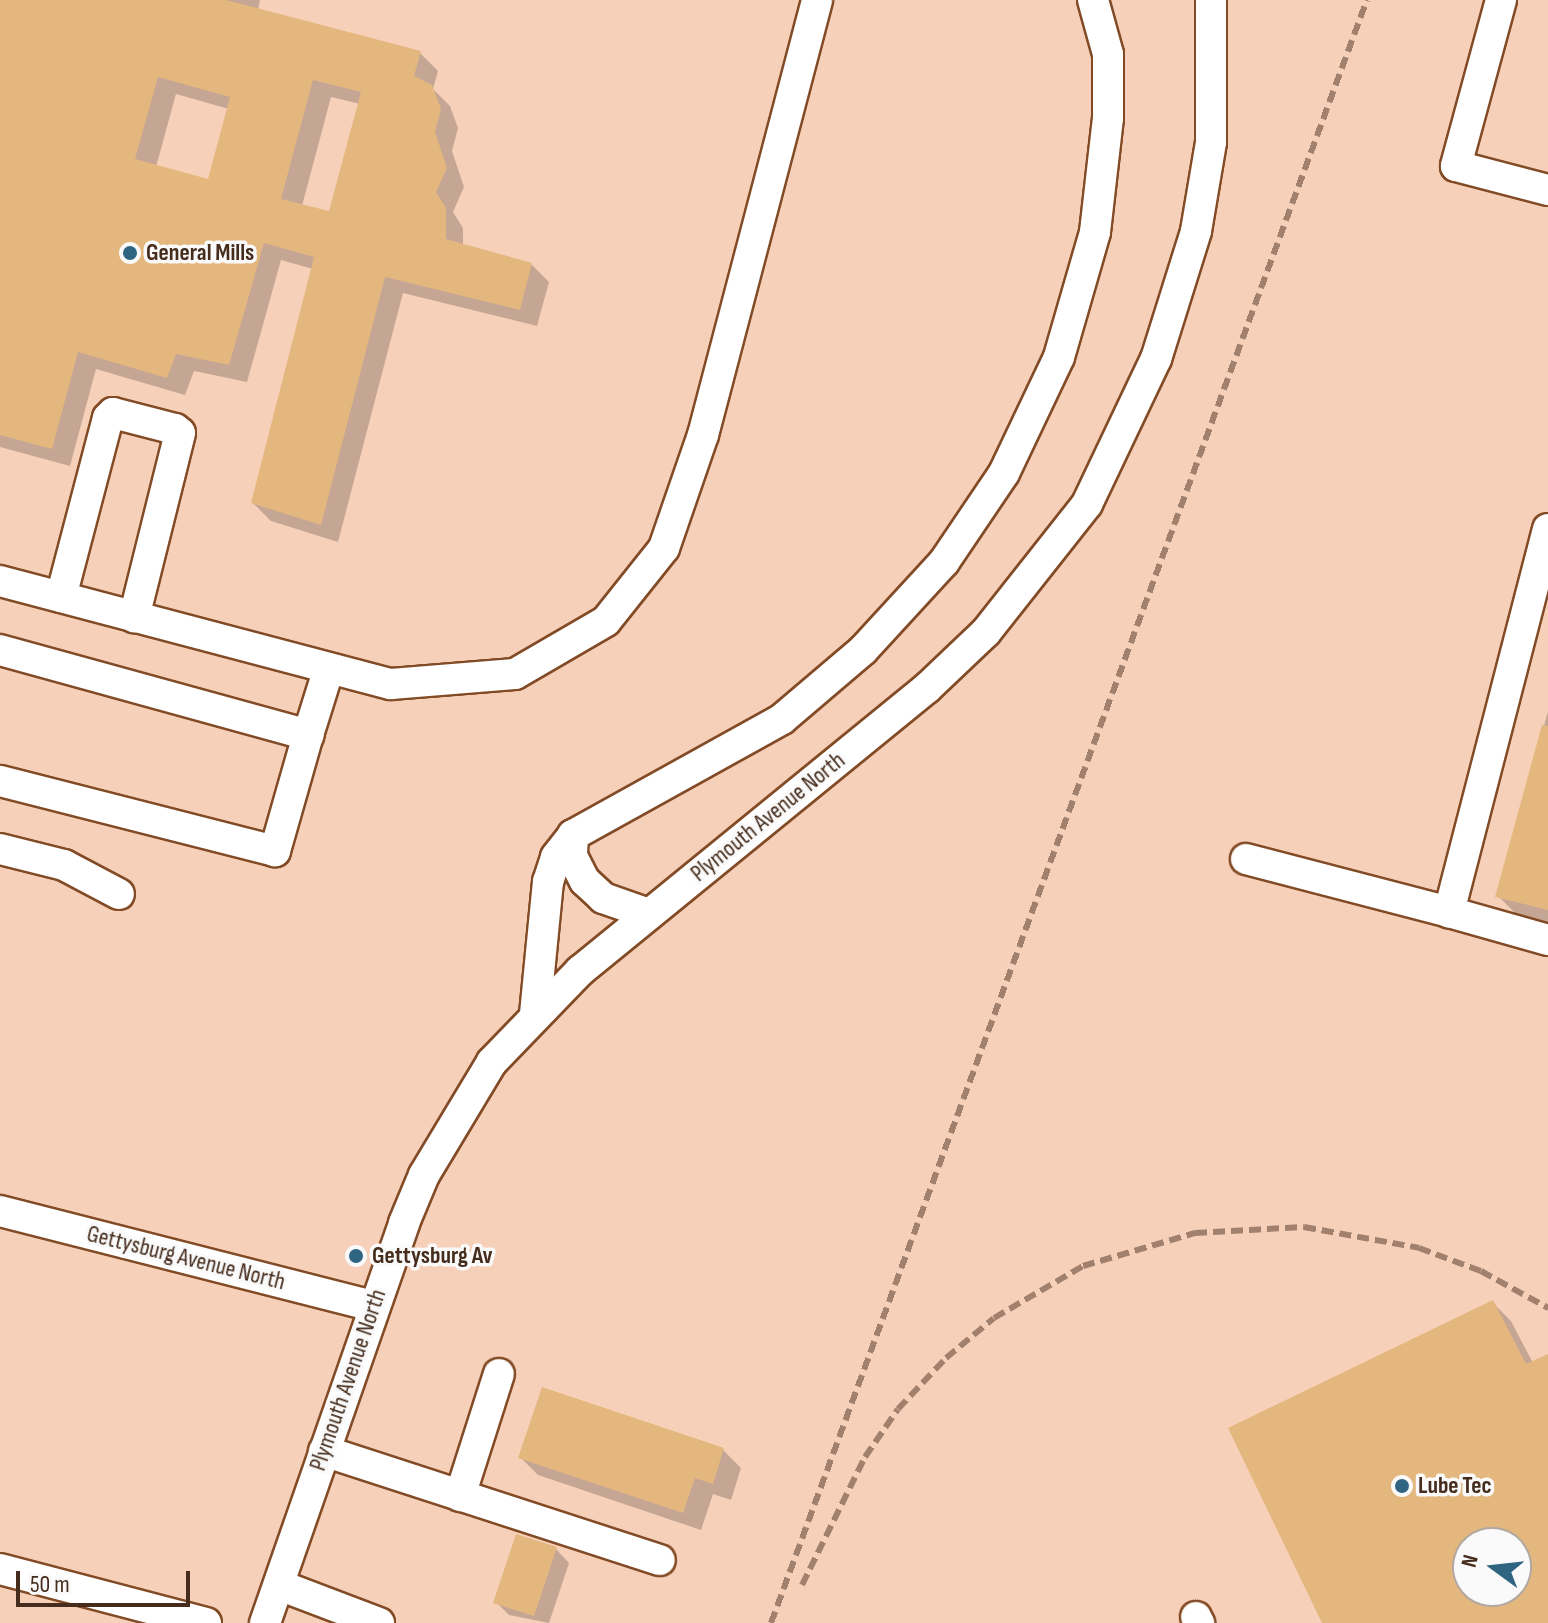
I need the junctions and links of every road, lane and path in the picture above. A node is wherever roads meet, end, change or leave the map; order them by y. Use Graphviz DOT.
graph roads {
  1 [pos="817,0"];
  2 [pos="1093,0"];
  3 [pos="1211,0"];
  4 [pos="1501,0"];
  5 [pos="1548,190"];
  6 [pos="1548,529"];
  7 [pos="0,581"];
  8 [pos="61,597"];
  9 [pos="134,617"];
  10 [pos="0,650"];
  11 [pos="329,668"];
  12 [pos="308,735"];
  13 [pos="0,781"];
  14 [pos="573,835"];
  15 [pos="0,849"];
  16 [pos="1246,859"];
  17 [pos="119,894"];
  18 [pos="1449,912"];
  19 [pos="649,914"];
  20 [pos="1548,940"];
  21 [pos="535,1014"];
  22 [pos="0,1211"];
  23 [pos="373,1306"];
  24 [pos="499,1374"];
  25 [pos="324,1451"];
  26 [pos="460,1496"];
  27 [pos="660,1560"];
  28 [pos="0,1569"];
  29 [pos="279,1585"];
  30 [pos="206,1623"];
  31 [pos="265,1623"];
  32 [pos="379,1623"];
  1 -- 11 [label="street"];
  2 -- 14 [label="street"];
  3 -- 19 [label="street, Plymouth Avenue North"];
  4 -- 5 [label="street"];
  6 -- 18 [label="street"];
  7 -- 8 [label="street"];
  8 -- 9 [label="street"];
  8 -- 9 [label="street"];
  9 -- 11 [label="street"];
  10 -- 12 [label="street"];
  11 -- 12 [label="street"];
  12 -- 13 [label="street"];
  14 -- 19 [label="street"];
  14 -- 21 [label="street"];
  15 -- 17 [label="street"];
  16 -- 18 [label="street"];
  18 -- 20 [label="street"];
  19 -- 21 [label="street, Plymouth Avenue North"];
  21 -- 23 [label="street, Plymouth Avenue North"];
  22 -- 23 [label="street, Gettysburg Avenue North"];
  23 -- 25 [label="street, Plymouth Avenue North"];
  24 -- 26 [label="street"];
  25 -- 26 [label="street"];
  25 -- 29 [label="street, Plymouth Avenue North"];
  26 -- 27 [label="street"];
  28 -- 30 [label="street"];
  29 -- 31 [label="street, Plymouth Avenue North"];
  29 -- 32 [label="street"];
}
